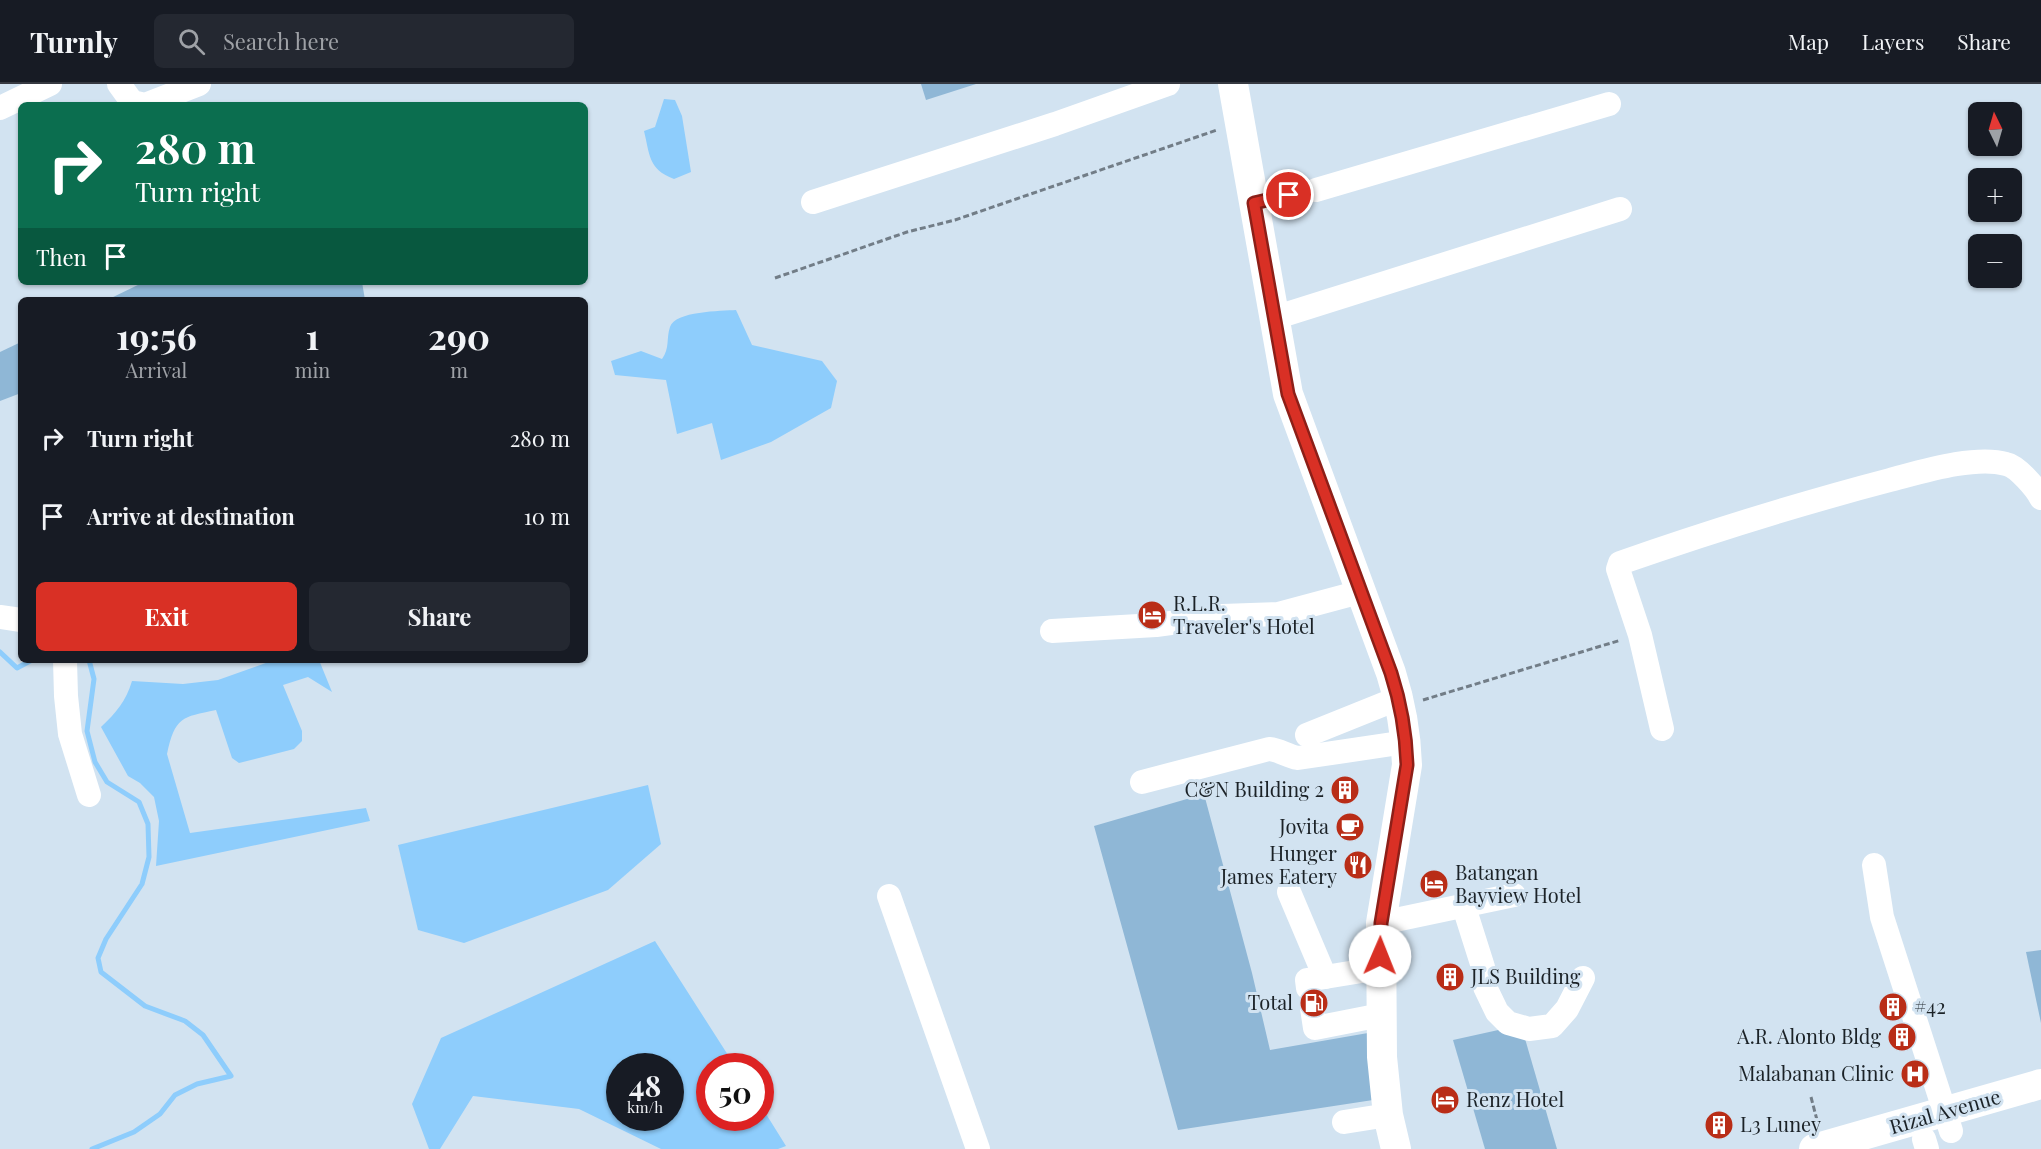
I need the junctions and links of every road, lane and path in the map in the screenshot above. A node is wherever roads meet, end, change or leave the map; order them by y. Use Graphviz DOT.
graph roads {
  1 [pos="50,84"];
  2 [pos="119,84"];
  3 [pos="199,84"];
  4 [pos="1168,84"];
  5 [pos="1233,84"];
  6 [pos="132,102"];
  7 [pos="153,102"];
  8 [pos="1609,104"];
  9 [pos="0,108"];
  10 [pos="1241,121"];
  11 [pos="813,202"];
  12 [pos="1254,203"];
  13 [pos="1620,209"];
  14 [pos="775,278"];
  15 [pos="1274,318"];
  16 [pos="2041,498"];
  17 [pos="1360,592"];
  18 [pos="0,617"];
  19 [pos="18,620"];
  20 [pos="1052,631"];
  21 [pos="1640,635"];
  22 [pos="65,663"];
  23 [pos="1401,703"];
  24 [pos="1662,729"];
  25 [pos="1307,735"];
  26 [pos="1406,742"];
  27 [pos="1142,782"];
  28 [pos="89,795"];
  29 [pos="1874,865"];
  30 [pos="1289,892"];
  31 [pos="1514,895"];
  32 [pos="889,896"];
  33 [pos="1464,907"];
  34 [pos="1381,923"];
  35 [pos="1380,968"];
  36 [pos="1583,978"];
  37 [pos="1315,991"];
  38 [pos="1381,1015"];
  39 [pos="2041,1084"];
  40 [pos="2041,1105"];
  41 [pos="1388,1115"];
  42 [pos="1344,1122"];
  43 [pos="1937,1133"];
  44 [pos="978,1149"];
  45 [pos="1396,1149"];
  46 [pos="1814,1149"];
  47 [pos="1887,1149"];
  1 -- 9 [label="street"];
  2 -- 6 [label="street"];
  3 -- 7 [label="street"];
  4 -- 11 [label="street"];
  5 -- 10 [label="main road"];
  8 -- 12 [label="street"];
  10 -- 12 [label="main road"];
  10 -- 14 [label="path"];
  12 -- 15 [label="main road"];
  13 -- 15 [label="street"];
  15 -- 17 [label="main road"];
  16 -- 21 [label="street"];
  17 -- 20 [label="street"];
  17 -- 23 [label="main road"];
  18 -- 19 [label="street"];
  21 -- 23 [label="path"];
  21 -- 24 [label="street"];
  22 -- 28 [label="street"];
  23 -- 25 [label="street"];
  23 -- 26 [label="main road"];
  26 -- 27 [label="street"];
  26 -- 34 [label="main road"];
  29 -- 43 [label="street"];
  30 -- 37 [label="street"];
  31 -- 33 [label="street"];
  32 -- 44 [label="street"];
  33 -- 34 [label="street"];
  33 -- 36 [label="street"];
  34 -- 35 [label="main road"];
  35 -- 37 [label="street"];
  35 -- 38 [label="main road"];
  37 -- 38 [label="street"];
  38 -- 41 [label="main road"];
  39 -- 43 [label="main road, Rizal Avenue"];
  40 -- 43 [label="main road, Rizal Avenue"];
  41 -- 42 [label="street"];
  41 -- 45 [label="main road"];
  43 -- 46 [label="main road, Rizal Avenue"];
  43 -- 47 [label="main road, Rizal Avenue"];
}
